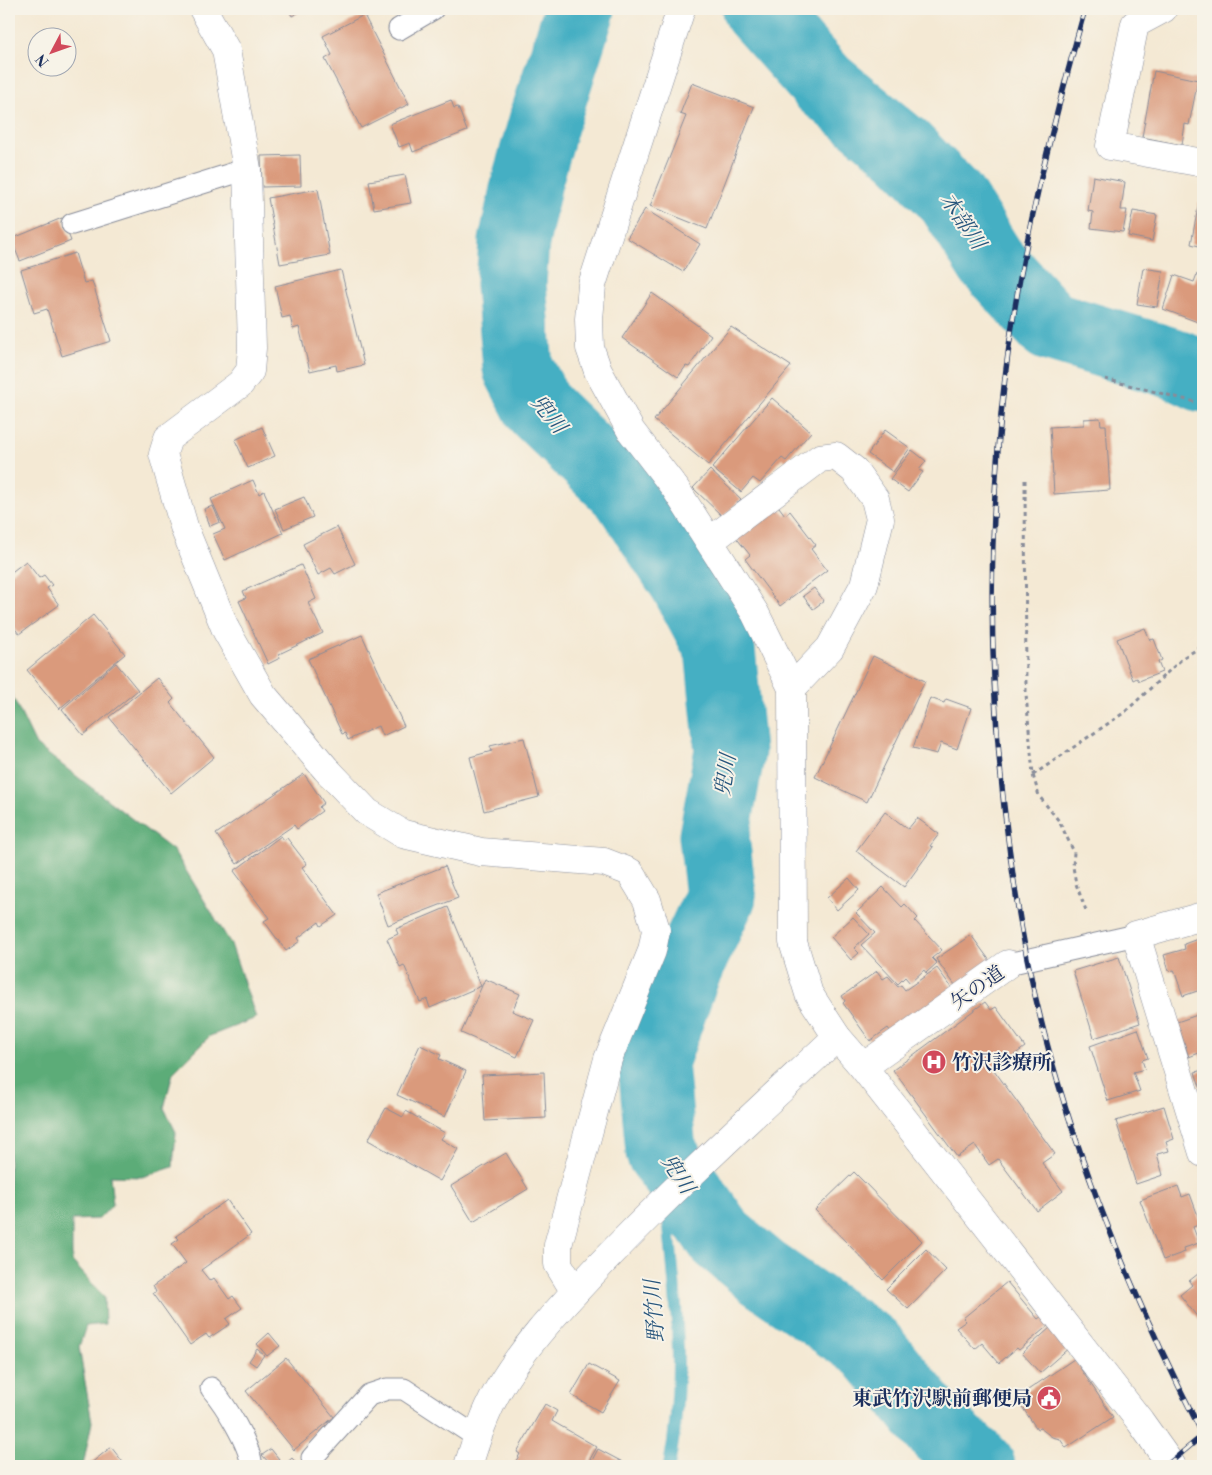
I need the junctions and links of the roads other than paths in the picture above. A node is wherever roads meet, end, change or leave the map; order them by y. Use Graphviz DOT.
graph roads {
  1 [pos="203,9"];
  2 [pos="433,9"];
  3 [pos="681,9"];
  4 [pos="1163,9"];
  5 [pos="399,29"];
  6 [pos="1203,162"];
  7 [pos="247,168"];
  8 [pos="72,224"];
  9 [pos="710,541"];
  10 [pos="792,688"];
  11 [pos="1203,916"];
  12 [pos="1136,935"];
  13 [pos="1008,964"];
  14 [pos="837,1037"];
  15 [pos="863,1067"];
  16 [pos="1203,1153"];
  17 [pos="575,1292"];
  18 [pos="211,1388"];
  19 [pos="477,1437"];
  20 [pos="312,1458"];
  21 [pos="252,1466"];
  22 [pos="468,1466"];
  23 [pos="1172,1466"];
  1 -- 7 [label="street"];
  2 -- 5 [label="lane"];
  3 -- 9 [label="street"];
  4 -- 6 [label="street"];
  7 -- 8 [label="lane"];
  7 -- 17 [label="street"];
  9 -- 10 [label="street"];
  9 -- 10 [label="street"];
  10 -- 14 [label="street"];
  11 -- 12 [label="street"];
  12 -- 13 [label="lane, 矢の道"];
  12 -- 16 [label="street"];
  13 -- 15 [label="street, 矢の道"];
  14 -- 15 [label="street"];
  14 -- 17 [label="street"];
  15 -- 23 [label="street"];
  17 -- 19 [label="street"];
  18 -- 21 [label="lane"];
  19 -- 20 [label="lane"];
  19 -- 22 [label="street"];
}
